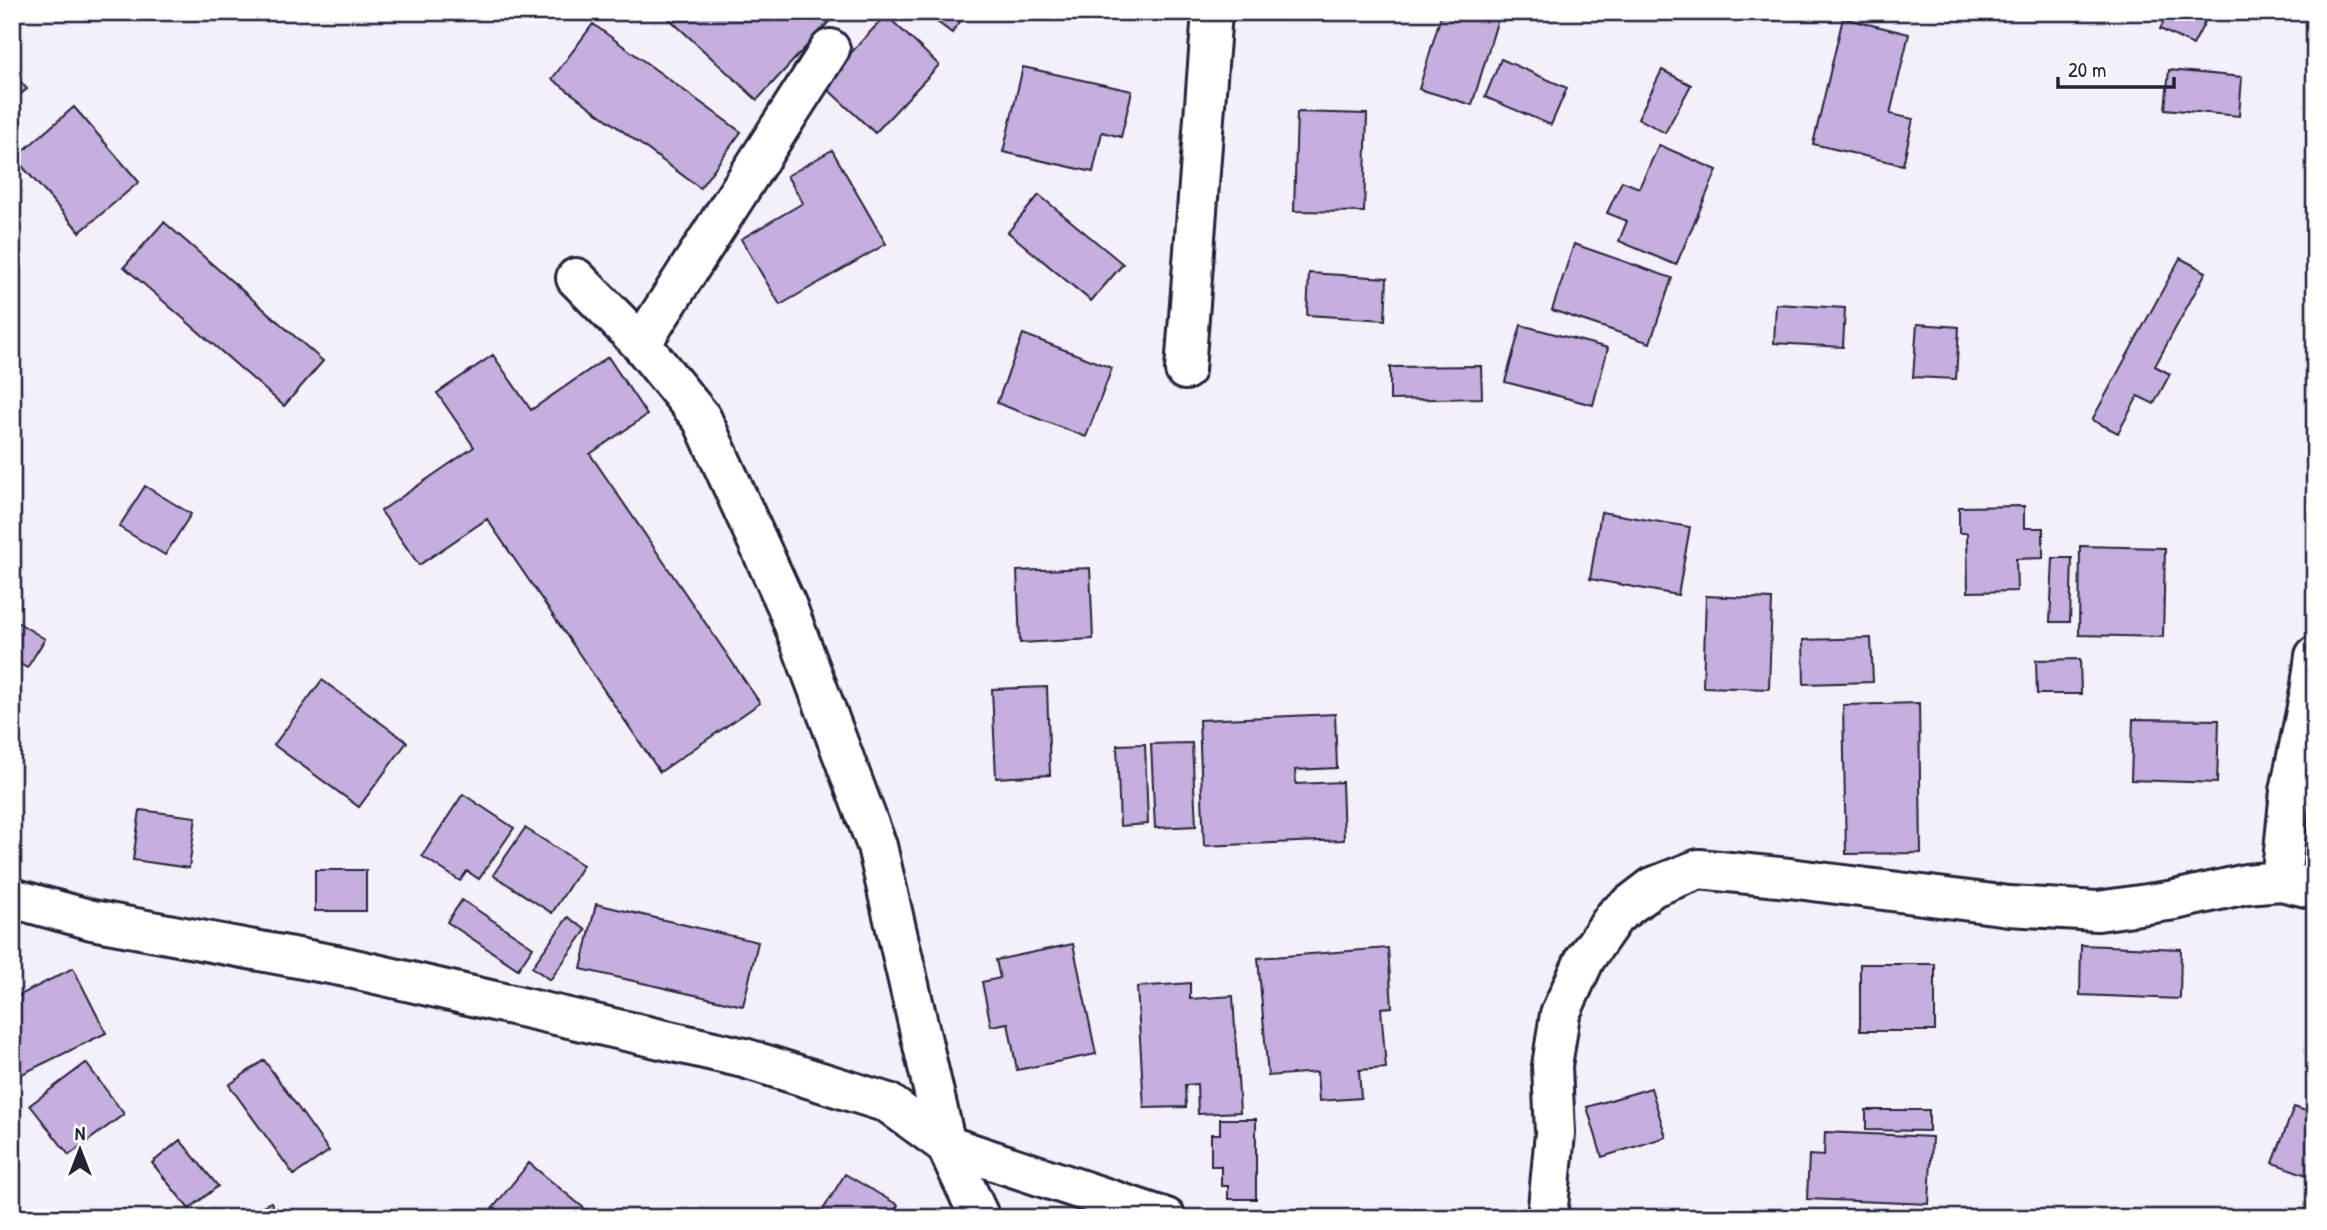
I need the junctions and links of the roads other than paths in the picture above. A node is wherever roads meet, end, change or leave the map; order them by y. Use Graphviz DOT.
graph roads {
  1 [pos="1212,12"];
  2 [pos="830,49"];
  3 [pos="576,278"];
  4 [pos="641,344"];
  5 [pos="1185,370"];
  6 [pos="2315,656"];
  7 [pos="2298,885"];
  8 [pos="12,898"];
  9 [pos="946,1145"];
  10 [pos="980,1218"];
  11 [pos="1166,1218"];
  12 [pos="1547,1218"];
  1 -- 5 [label="street"];
  2 -- 4 [label="street"];
  3 -- 4 [label="street"];
  4 -- 9 [label="street"];
  6 -- 7 [label="street"];
  7 -- 12 [label="street"];
  8 -- 9 [label="street"];
  9 -- 10 [label="street"];
  9 -- 11 [label="street"];
}
